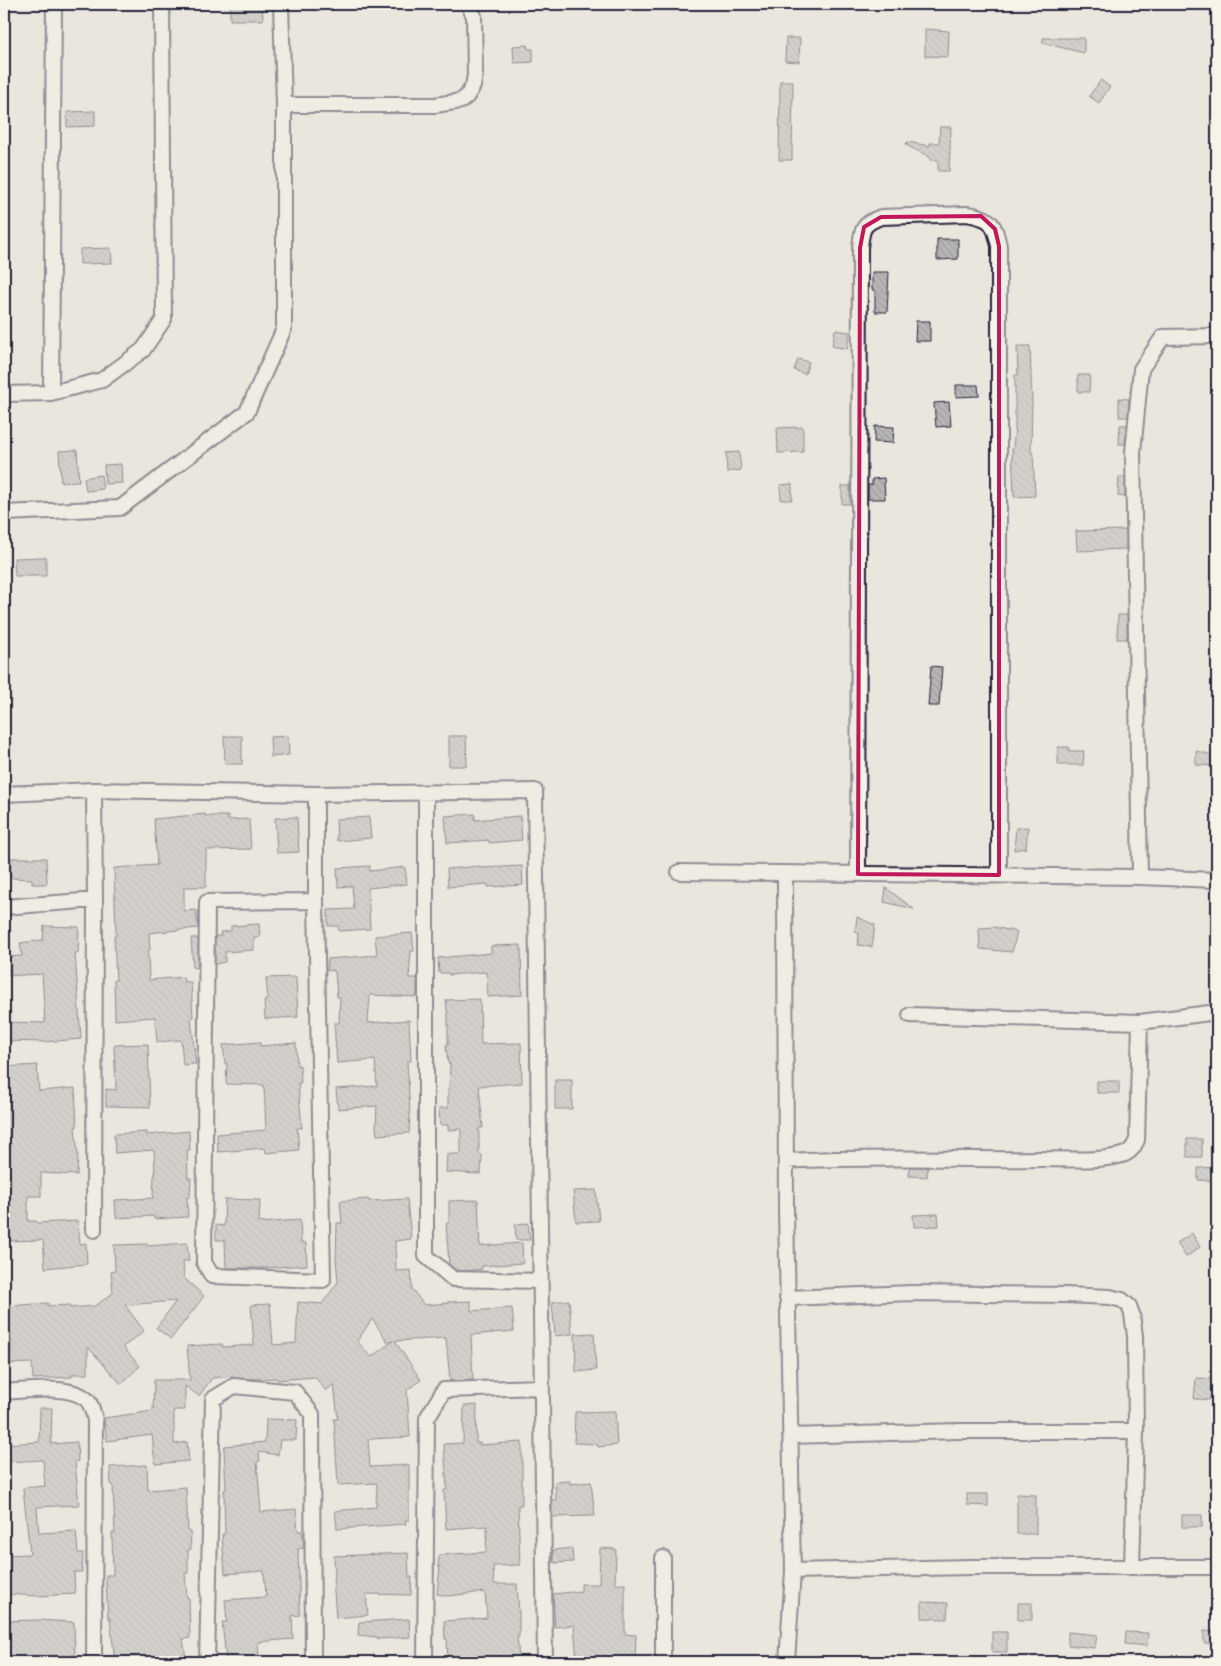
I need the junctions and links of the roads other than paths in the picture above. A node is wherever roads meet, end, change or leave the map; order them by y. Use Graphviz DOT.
graph roads {
  1 [pos="54,4"];
  2 [pos="162,4"];
  3 [pos="280,4"];
  4 [pos="468,4"];
  5 [pos="284,105"];
  6 [pos="1217,336"];
  7 [pos="51,392"];
  8 [pos="4,394"];
  9 [pos="4,513"];
  10 [pos="94,790"];
  11 [pos="426,793"];
  12 [pos="4,794"];
  13 [pos="316,794"];
  14 [pos="680,872"];
  15 [pos="785,873"];
  16 [pos="858,874"];
  17 [pos="999,876"];
  18 [pos="1140,877"];
  19 [pos="1217,880"];
  20 [pos="96,900"];
  21 [pos="316,901"];
  22 [pos="4,907"];
  23 [pos="1217,1012"];
  24 [pos="910,1015"];
  25 [pos="1140,1022"];
  26 [pos="786,1161"];
  27 [pos="94,1230"];
  28 [pos="540,1281"];
  29 [pos="787,1298"];
  30 [pos="542,1386"];
  31 [pos="4,1392"];
  32 [pos="1136,1431"];
  33 [pos="790,1436"];
  34 [pos="663,1558"];
  35 [pos="1132,1566"];
  36 [pos="1217,1567"];
  37 [pos="793,1571"];
  38 [pos="94,1662"];
  39 [pos="207,1662"];
  40 [pos="313,1662"];
  41 [pos="425,1662"];
  42 [pos="545,1662"];
  43 [pos="663,1662"];
  44 [pos="787,1662"];
  1 -- 7 [label="street"];
  2 -- 7 [label="street"];
  3 -- 5 [label="street"];
  4 -- 5 [label="street"];
  5 -- 9 [label="street"];
  6 -- 18 [label="street"];
  7 -- 8 [label="street"];
  10 -- 12 [label="street"];
  10 -- 13 [label="street"];
  10 -- 20 [label="street"];
  11 -- 13 [label="street"];
  11 -- 28 [label="street"];
  11 -- 28 [label="street"];
  13 -- 21 [label="street"];
  14 -- 15 [label="street"];
  15 -- 16 [label="street"];
  15 -- 26 [label="street"];
  16 -- 17 [label="street"];
  16 -- 17 [label="street"];
  17 -- 18 [label="street"];
  18 -- 19 [label="street"];
  20 -- 22 [label="street"];
  20 -- 27 [label="street"];
  21 -- 21 [label="street"];
  23 -- 25 [label="street"];
  24 -- 25 [label="street"];
  25 -- 26 [label="street"];
  26 -- 29 [label="street"];
  28 -- 30 [label="street"];
  29 -- 32 [label="street"];
  29 -- 33 [label="street"];
  30 -- 41 [label="street"];
  30 -- 42 [label="street"];
  31 -- 38 [label="street"];
  32 -- 33 [label="street"];
  32 -- 35 [label="street"];
  33 -- 37 [label="street"];
  34 -- 43 [label="street"];
  35 -- 36 [label="street"];
  35 -- 37 [label="street"];
  37 -- 44 [label="street"];
  39 -- 40 [label="street"];
}
